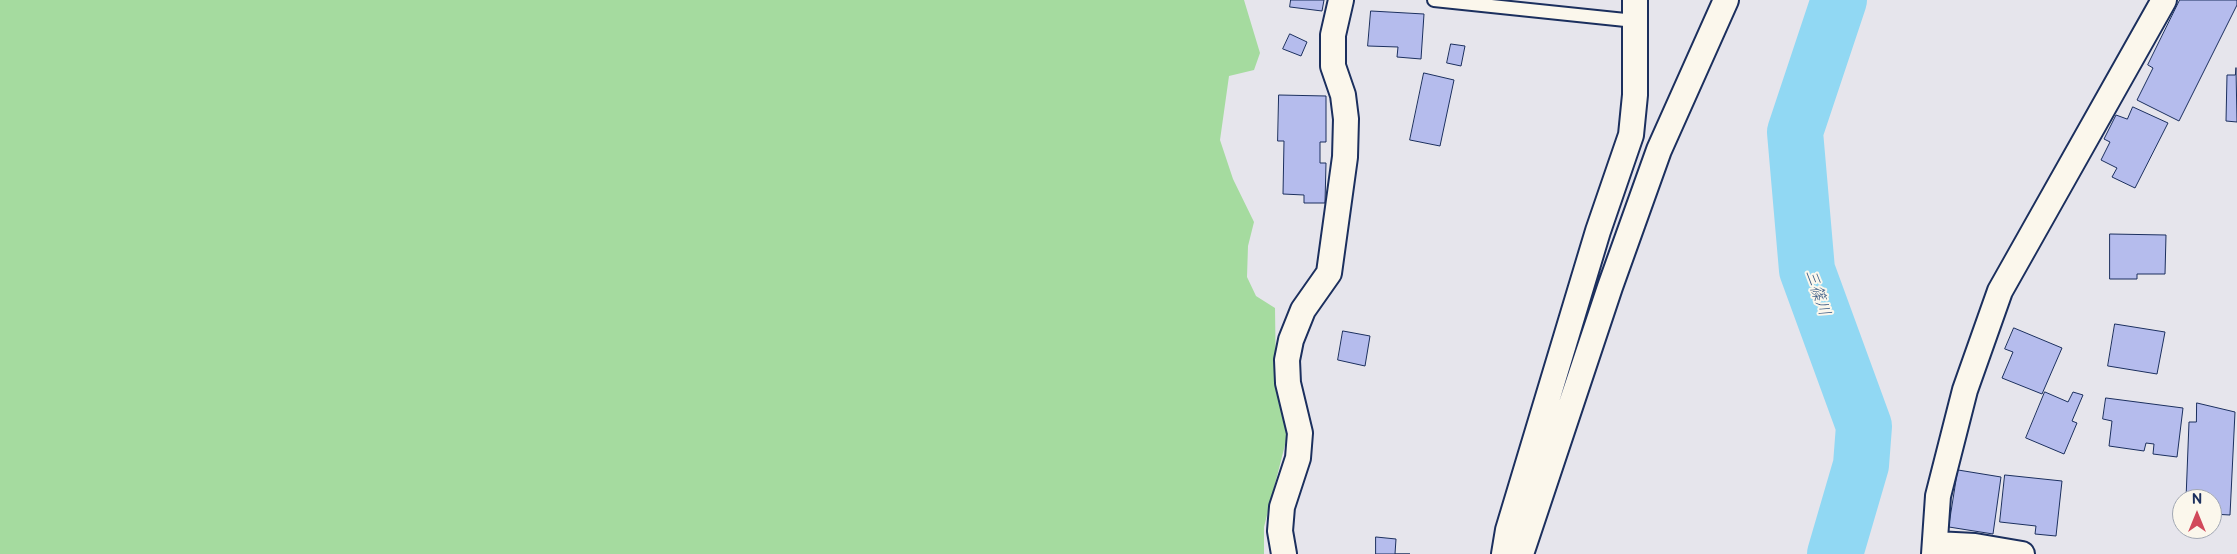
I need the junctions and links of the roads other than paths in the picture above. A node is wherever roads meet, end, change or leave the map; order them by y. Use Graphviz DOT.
graph roads {
  1 [pos="1341,0"];
  2 [pos="1434,0"];
  3 [pos="1726,0"];
  4 [pos="2164,0"];
  5 [pos="1635,11"];
  6 [pos="1929,551"];
  7 [pos="1284,554"];
  8 [pos="1504,554"];
  9 [pos="1521,554"];
  10 [pos="2022,554"];
  1 -- 7 [label="street"];
  2 -- 5 [label="lane"];
  3 -- 9 [label="street"];
  4 -- 6 [label="street"];
  5 -- 8 [label="street"];
  6 -- 10 [label="street"];
}
